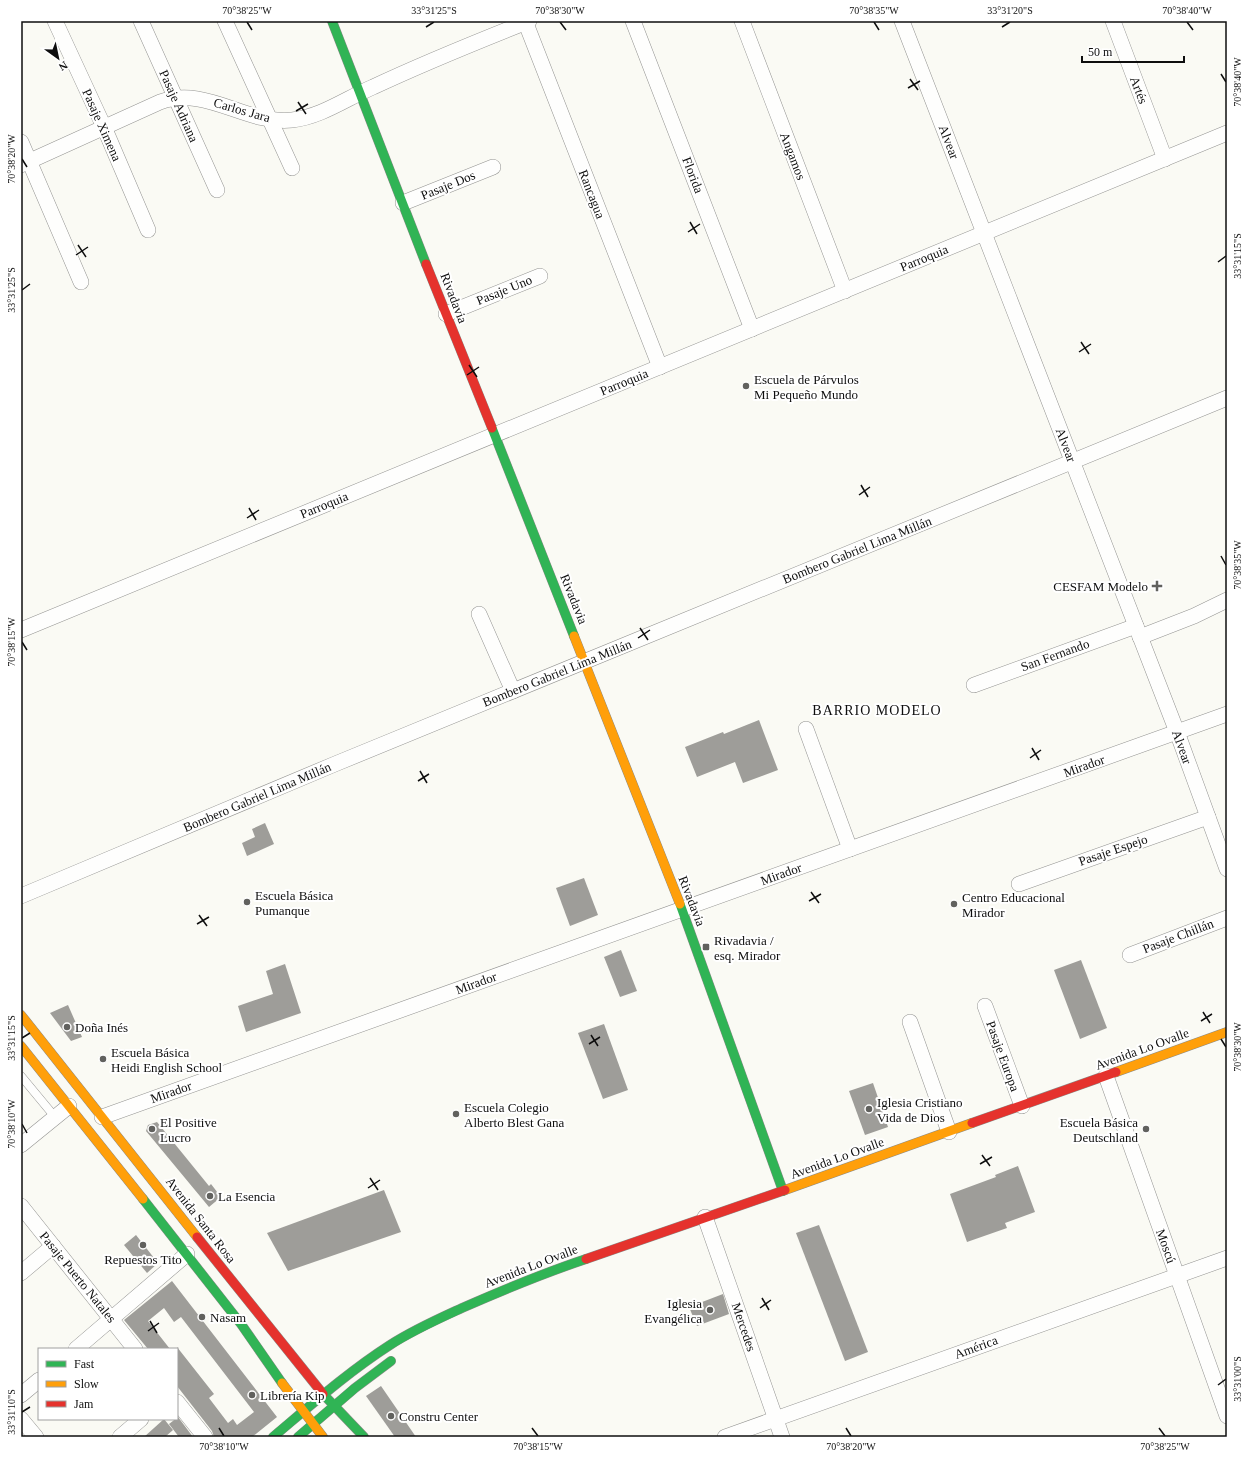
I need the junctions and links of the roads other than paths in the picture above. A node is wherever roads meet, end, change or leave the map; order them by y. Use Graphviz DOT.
graph roads {
  1 [pos="55,21"];
  2 [pos="140,21"];
  3 [pos="224,21"];
  4 [pos="332,21"];
  5 [pos="526,21"];
  6 [pos="633,21"];
  7 [pos="742,21"];
  8 [pos="902,21"];
  9 [pos="1113,21"];
  10 [pos="360,92"];
  11 [pos="175,97"];
  12 [pos="270,119"];
  13 [pos="104,127"];
  14 [pos="1227,133"];
  15 [pos="21,142"];
  16 [pos="1166,158"];
  17 [pos="25,163"];
  18 [pos="492,167"];
  19 [pos="292,168"];
  20 [pos="217,190"];
  21 [pos="403,203"];
  22 [pos="148,230"];
  23 [pos="984,233"];
  24 [pos="540,276"];
  25 [pos="81,282"];
  26 [pos="845,290"];
  27 [pos="446,314"];
  28 [pos="752,329"];
  29 [pos="660,367"];
  30 [pos="1227,398"];
  31 [pos="494,435"];
  32 [pos="1072,462"];
  33 [pos="1227,600"];
  34 [pos="480,614"];
  35 [pos="21,630"];
  36 [pos="1138,632"];
  37 [pos="585,662"];
  38 [pos="974,685"];
  39 [pos="513,692"];
  40 [pos="1227,714"];
  41 [pos="806,729"];
  42 [pos="1177,732"];
  43 [pos="1208,817"];
  44 [pos="850,849"];
  45 [pos="1227,869"];
  46 [pos="1019,884"];
  47 [pos="21,896"];
  48 [pos="682,909"];
  49 [pos="1227,918"];
  50 [pos="1130,955"];
  51 [pos="985,1006"];
  52 [pos="21,1015"];
  53 [pos="910,1022"];
  54 [pos="1227,1032"];
  55 [pos="21,1046"];
  56 [pos="21,1076"];
  57 [pos="1106,1076"];
  58 [pos="69,1106"];
  59 [pos="1022,1106"];
  60 [pos="55,1117"];
  61 [pos="102,1117"];
  62 [pos="949,1132"];
  63 [pos="21,1145"];
  64 [pos="783,1190"];
  65 [pos="21,1206"];
  66 [pos="705,1217"];
  67 [pos="53,1246"];
  68 [pos="187,1254"];
  69 [pos="1227,1258"];
  70 [pos="21,1273"];
  71 [pos="1177,1276"];
  72 [pos="456,1311"];
  73 [pos="111,1319"];
  74 [pos="420,1338"];
  75 [pos="77,1348"];
  76 [pos="134,1348"];
  77 [pos="399,1355"];
  78 [pos="38,1381"];
  79 [pos="323,1395"];
  80 [pos="21,1396"];
  81 [pos="178,1403"];
  82 [pos="334,1405"];
  83 [pos="304,1411"];
  84 [pos="1227,1416"];
  85 [pos="21,1419"];
  86 [pos="776,1419"];
  87 [pos="140,1420"];
  88 [pos="314,1424"];
  89 [pos="347,1431"];
  90 [pos="36,1437"];
  91 [pos="120,1437"];
  92 [pos="205,1437"];
  93 [pos="273,1437"];
  94 [pos="298,1437"];
  95 [pos="323,1437"];
  96 [pos="364,1437"];
  97 [pos="725,1437"];
  98 [pos="782,1437"];
  1 -- 13 [label="street, Pasaje Ximena"];
  2 -- 11 [label="street, Pasaje Adriana"];
  3 -- 12 [label="street"];
  4 -- 10 [label="main road, Rivadavia"];
  5 -- 10 [label="street, Carlos Jara"];
  5 -- 29 [label="street, Rancagua"];
  6 -- 28 [label="street, Florida"];
  7 -- 26 [label="street, Angamos"];
  8 -- 23 [label="street, Alvear"];
  9 -- 16 [label="street, Artés"];
  10 -- 12 [label="street, Carlos Jara"];
  10 -- 21 [label="main road, Rivadavia"];
  11 -- 12 [label="street, Carlos Jara"];
  11 -- 13 [label="street, Carlos Jara"];
  11 -- 20 [label="street, Pasaje Adriana"];
  12 -- 19 [label="street"];
  13 -- 17 [label="street, Carlos Jara"];
  13 -- 22 [label="street, Pasaje Ximena"];
  14 -- 16 [label="street, Parroquia"];
  15 -- 17 [label="street"];
  16 -- 23 [label="street, Parroquia"];
  17 -- 25 [label="street"];
  18 -- 21 [label="street, Pasaje Dos"];
  21 -- 27 [label="main road, Rivadavia"];
  23 -- 26 [label="street, Parroquia"];
  23 -- 32 [label="street, Alvear"];
  24 -- 27 [label="street, Pasaje Uno"];
  26 -- 28 [label="street, Parroquia"];
  27 -- 31 [label="main road, Rivadavia"];
  28 -- 29 [label="street, Parroquia"];
  29 -- 31 [label="street, Parroquia"];
  30 -- 32 [label="street, Bombero Gabriel Lima Millán"];
  31 -- 35 [label="street, Parroquia"];
  31 -- 37 [label="main road, Rivadavia"];
  32 -- 36 [label="street, Alvear"];
  32 -- 37 [label="street, Bombero Gabriel Lima Millán"];
  33 -- 36 [label="street, San Fernando"];
  34 -- 39 [label="street"];
  36 -- 38 [label="street, San Fernando"];
  36 -- 42 [label="street, Alvear"];
  37 -- 39 [label="street, Bombero Gabriel Lima Millán"];
  37 -- 48 [label="main road, Rivadavia"];
  39 -- 47 [label="street, Bombero Gabriel Lima Millán"];
  40 -- 42 [label="street, Mirador"];
  41 -- 44 [label="street"];
  42 -- 43 [label="street, Alvear"];
  42 -- 44 [label="street, Mirador"];
  43 -- 45 [label="street, Alvear"];
  43 -- 46 [label="street, Pasaje Espejo"];
  44 -- 48 [label="street, Mirador"];
  48 -- 61 [label="street, Mirador"];
  48 -- 64 [label="main road, Rivadavia"];
  49 -- 50 [label="street, Pasaje Chillán"];
  51 -- 59 [label="street, Pasaje Europa"];
  52 -- 61 [label="main road, Avenida Santa Rosa"];
  53 -- 62 [label="street"];
  54 -- 57 [label="main road, Avenida Lo Ovalle"];
  55 -- 58 [label="main road"];
  56 -- 60 [label="lane"];
  57 -- 59 [label="main road, Avenida Lo Ovalle"];
  57 -- 71 [label="street, Moscú"];
  58 -- 60 [label="street"];
  58 -- 68 [label="main road"];
  59 -- 62 [label="main road, Avenida Lo Ovalle"];
  60 -- 63 [label="street"];
  61 -- 79 [label="main road, Avenida Santa Rosa"];
  62 -- 64 [label="main road, Avenida Lo Ovalle"];
  64 -- 66 [label="main road, Avenida Lo Ovalle"];
  65 -- 67 [label="street, Pasaje Puerto Natales"];
  66 -- 72 [label="main road, Avenida Lo Ovalle"];
  66 -- 86 [label="street, Mercedes"];
  67 -- 70 [label="street"];
  67 -- 73 [label="street, Pasaje Puerto Natales"];
  68 -- 73 [label="street"];
  68 -- 83 [label="main road"];
  69 -- 71 [label="street, América"];
  71 -- 84 [label="street, Moscú"];
  71 -- 86 [label="street, América"];
  72 -- 74 [label="main road, Avenida Lo Ovalle"];
  72 -- 79 [label="main road, Avenida Lo Ovalle"];
  73 -- 75 [label="street"];
  73 -- 76 [label="street, Pasaje Puerto Natales"];
  77 -- 82 [label="main road"];
  78 -- 80 [label="street"];
  79 -- 82 [label="main road, Avenida Santa Rosa"];
  79 -- 83 [label="main road, Avenida Lo Ovalle"];
  81 -- 92 [label="street"];
  82 -- 88 [label="main road"];
  82 -- 89 [label="lane"];
  82 -- 96 [label="main road, Avenida Santa Rosa"];
  83 -- 88 [label="main road"];
  83 -- 93 [label="main road, Avenida Lo Ovalle"];
  85 -- 90 [label="street"];
  86 -- 97 [label="street, América"];
  86 -- 98 [label="street, Mercedes"];
  87 -- 91 [label="street"];
  88 -- 94 [label="main road"];
  88 -- 95 [label="main road"];
}
